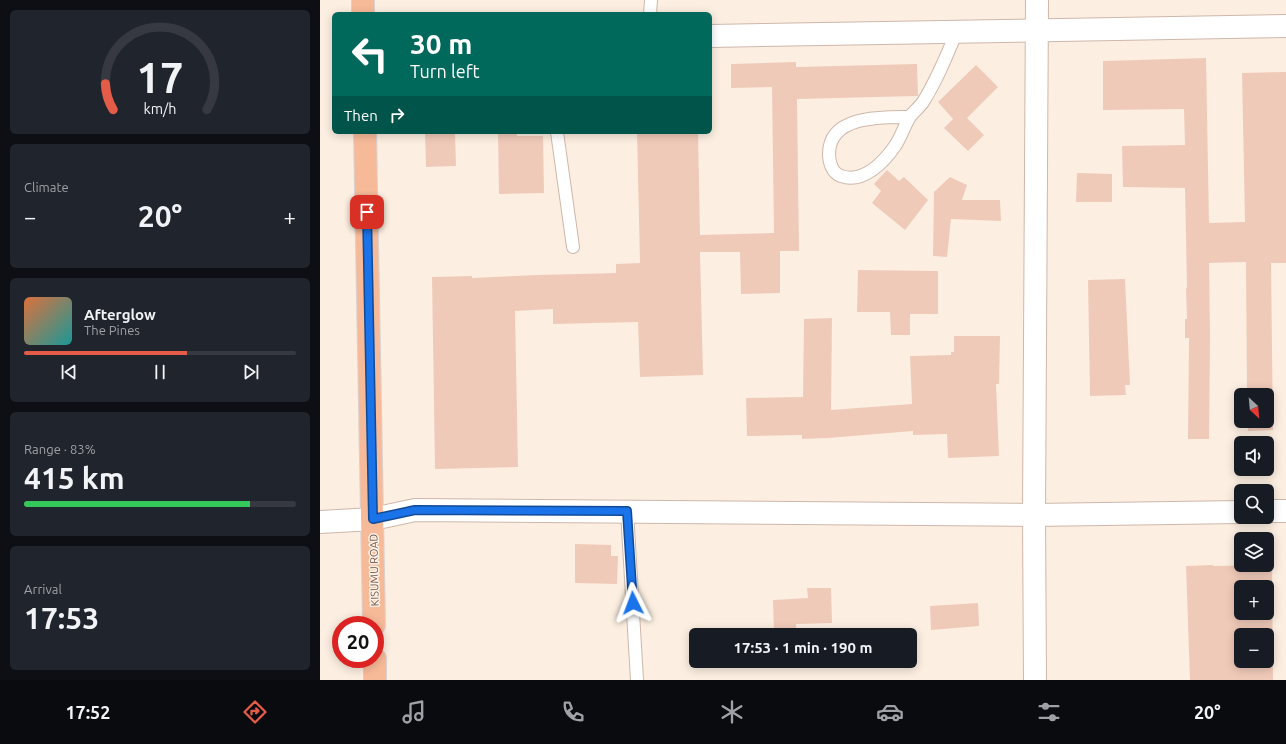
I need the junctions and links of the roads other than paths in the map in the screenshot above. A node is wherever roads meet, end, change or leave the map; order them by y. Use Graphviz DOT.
graph roads {
  1 [pos="363,0"];
  2 [pos="651,0"];
  3 [pos="1037,0"];
  4 [pos="363,12"];
  5 [pos="650,12"];
  6 [pos="1286,26"];
  7 [pos="1038,29"];
  8 [pos="957,31"];
  9 [pos="712,36"];
  10 [pos="910,117"];
  11 [pos="365,134"];
  12 [pos="557,134"];
  13 [pos="572,247"];
  14 [pos="627,511"];
  15 [pos="1286,511"];
  16 [pos="1234,512"];
  17 [pos="1274,512"];
  18 [pos="1034,514"];
  19 [pos="373,519"];
  20 [pos="320,522"];
  21 [pos="374,616"];
  22 [pos="375,668"];
  23 [pos="375,680"];
  24 [pos="637,680"];
  25 [pos="1035,680"];
  1 -- 4 [label="highway"];
  2 -- 5 [label="lane"];
  3 -- 7 [label="street"];
  6 -- 7 [label="street"];
  7 -- 8 [label="street"];
  7 -- 18 [label="street"];
  8 -- 9 [label="street"];
  8 -- 10 [label="lane"];
  10 -- 10 [label="lane"];
  11 -- 19 [label="highway, KISUMU ROAD"];
  12 -- 13 [label="lane"];
  14 -- 18 [label="street"];
  14 -- 19 [label="street"];
  14 -- 24 [label="lane"];
  15 -- 17 [label="street"];
  16 -- 18 [label="street"];
  18 -- 25 [label="street"];
  19 -- 20 [label="street"];
  19 -- 21 [label="highway, KISUMU ROAD"];
  22 -- 23 [label="highway"];
}
